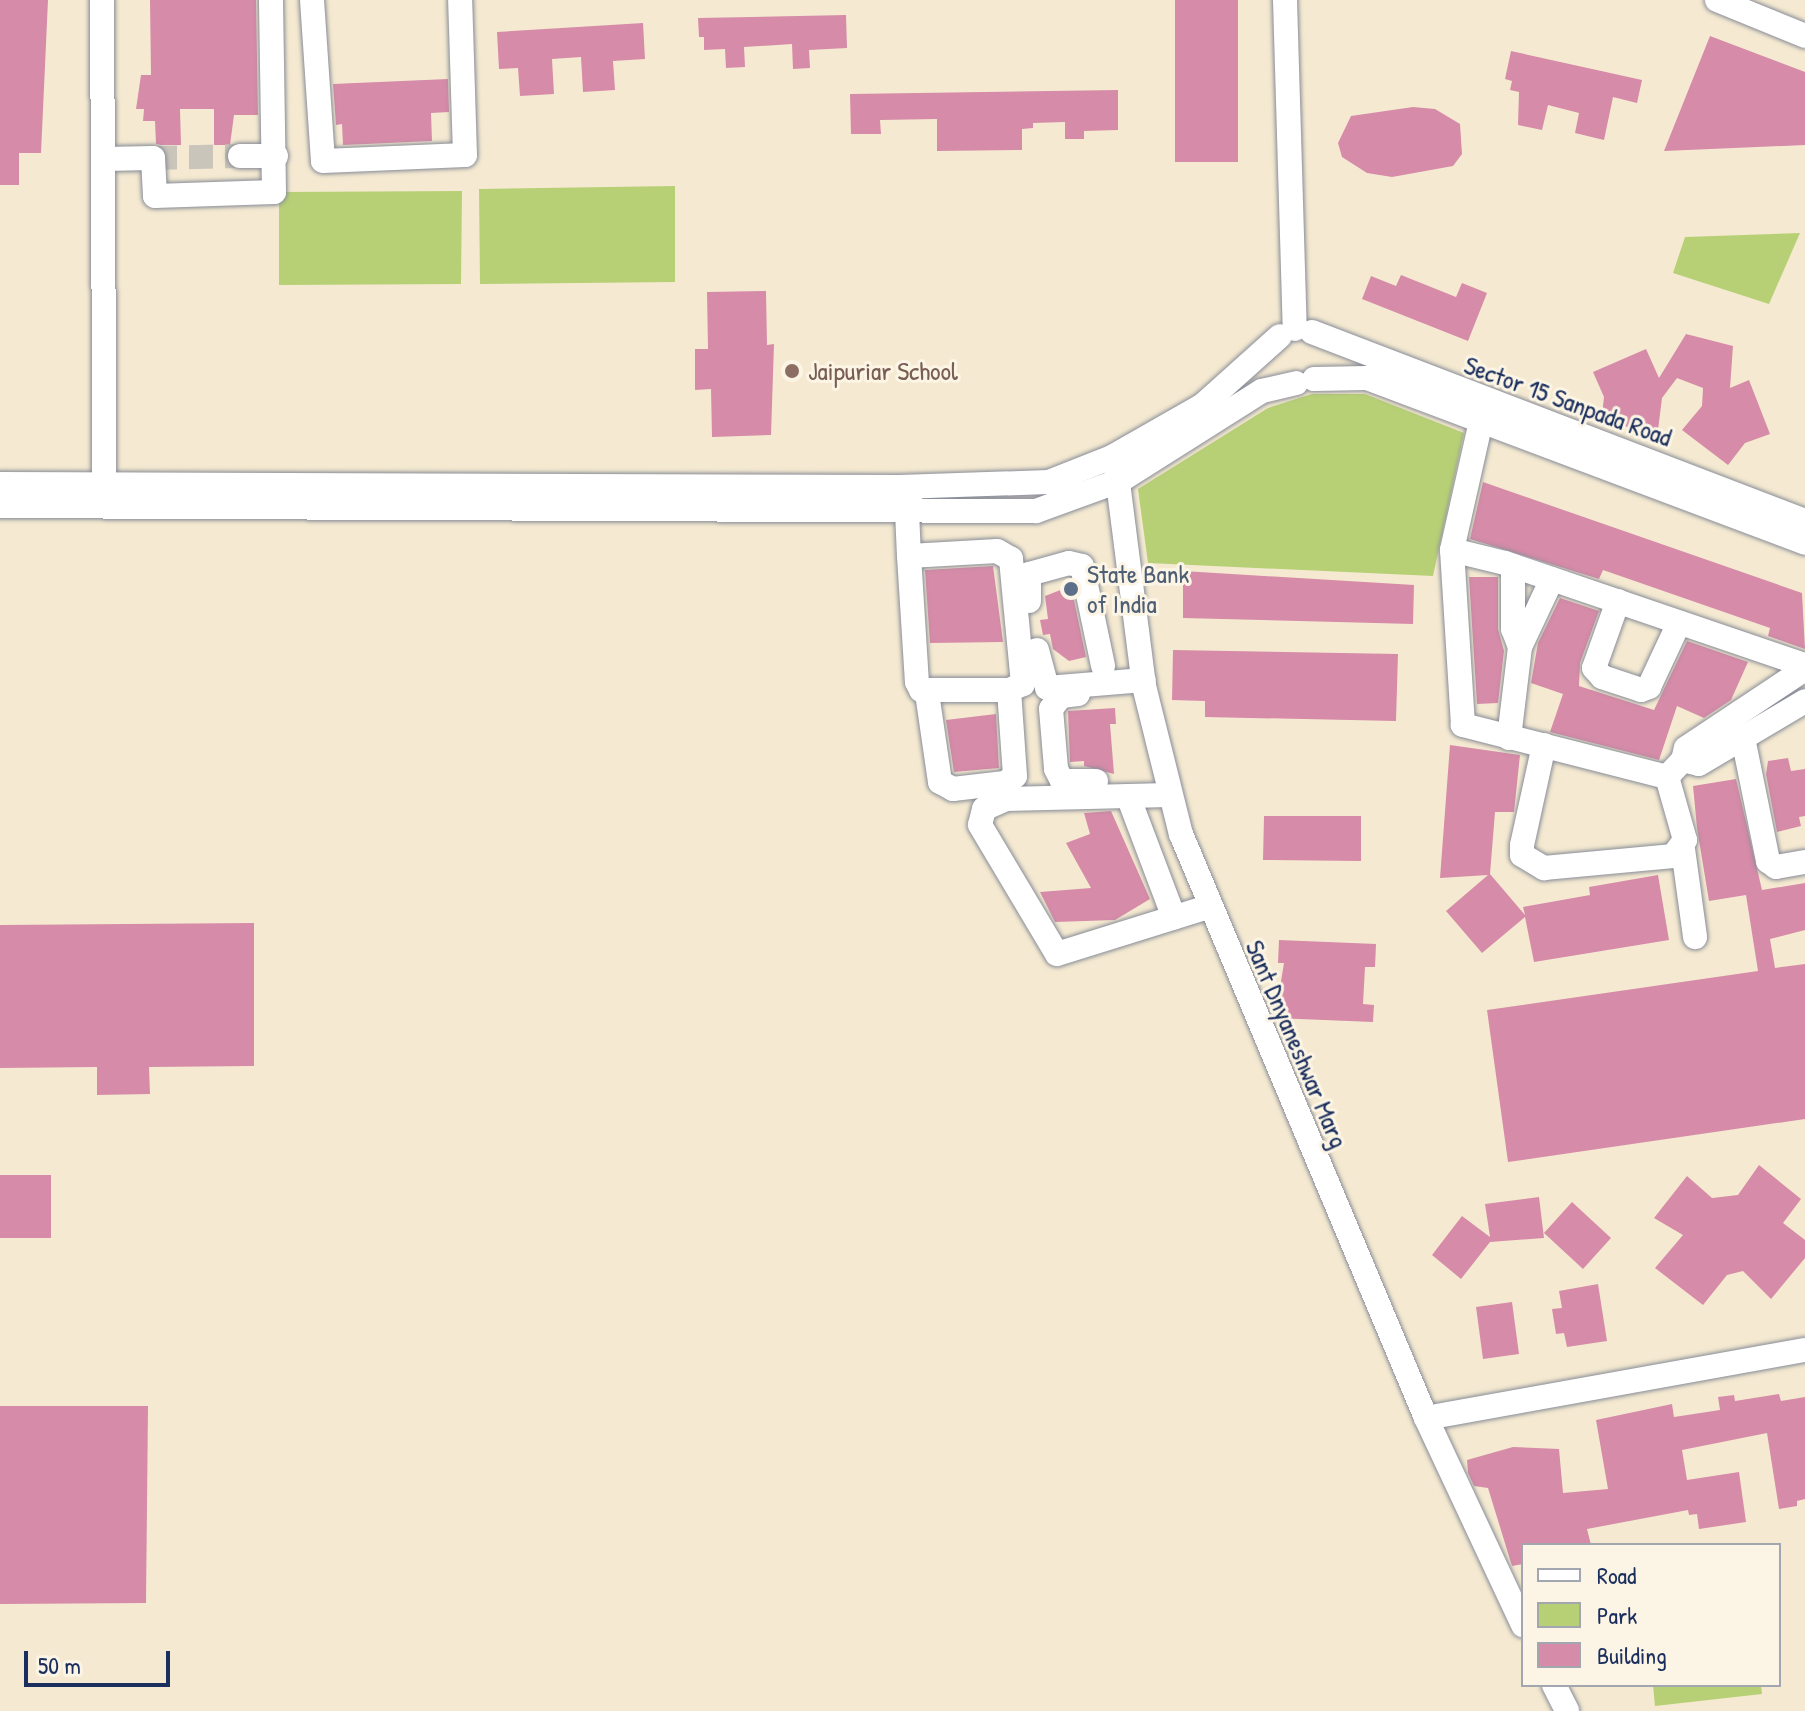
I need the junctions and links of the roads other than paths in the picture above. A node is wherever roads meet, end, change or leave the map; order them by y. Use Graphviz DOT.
graph roads {
  1 [pos="102,0"];
  2 [pos="271,0"];
  3 [pos="312,0"];
  4 [pos="460,0"];
  5 [pos="1285,0"];
  6 [pos="1717,0"];
  7 [pos="1805,36"];
  8 [pos="240,156"];
  9 [pos="276,156"];
  10 [pos="104,159"];
  11 [pos="1296,332"];
  12 [pos="1305,381"];
  13 [pos="1481,421"];
  14 [pos="1117,469"];
  15 [pos="0,484"];
  16 [pos="104,495"];
  17 [pos="0,506"];
  18 [pos="907,511"];
  19 [pos="1805,521"];
  20 [pos="1805,543"];
  21 [pos="1452,550"];
  22 [pos="909,556"];
  23 [pos="1513,566"];
  24 [pos="1552,579"];
  25 [pos="1618,601"];
  26 [pos="1679,623"];
  27 [pos="1520,647"];
  28 [pos="1103,666"];
  29 [pos="1805,667"];
  30 [pos="1144,683"];
  31 [pos="1009,690"];
  32 [pos="927,693"];
  33 [pos="1805,701"];
  34 [pos="1509,738"];
  35 [pos="1743,738"];
  36 [pos="1544,745"];
  37 [pos="1675,769"];
  38 [pos="1167,787"];
  39 [pos="1128,796"];
  40 [pos="1181,834"];
  41 [pos="1147,846"];
  42 [pos="1683,849"];
  43 [pos="1805,862"];
  44 [pos="1208,907"];
  45 [pos="1174,918"];
  46 [pos="1695,937"];
  47 [pos="1805,1350"];
  48 [pos="1426,1418"];
  49 [pos="1521,1621"];
  50 [pos="1555,1687"];
  51 [pos="1567,1711"];
  1 -- 10 [label="street"];
  2 -- 9 [label="street"];
  3 -- 4 [label="street"];
  5 -- 11 [label="street"];
  6 -- 7 [label="street"];
  8 -- 9 [label="street"];
  9 -- 10 [label="street"];
  10 -- 16 [label="street"];
  11 -- 12 [label="street"];
  11 -- 12 [label="street"];
  11 -- 14 [label="street"];
  11 -- 19 [label="street, Sector 15 Sanpada Road"];
  12 -- 13 [label="street, Sector 15 Sanpada Road"];
  12 -- 14 [label="street, Sector 15 Sanpada Road"];
  13 -- 20 [label="street, Sector 15 Sanpada Road"];
  13 -- 21 [label="street"];
  14 -- 16 [label="street"];
  14 -- 18 [label="street"];
  14 -- 30 [label="street, Sant Dnyaneshwar Marg"];
  15 -- 16 [label="street"];
  16 -- 17 [label="street"];
  16 -- 18 [label="street"];
  18 -- 22 [label="street"];
  21 -- 23 [label="street"];
  21 -- 34 [label="street"];
  22 -- 31 [label="street"];
  22 -- 32 [label="street"];
  23 -- 24 [label="street"];
  23 -- 27 [label="street"];
  24 -- 25 [label="street"];
  24 -- 27 [label="street"];
  25 -- 26 [label="street"];
  25 -- 26 [label="street"];
  26 -- 29 [label="street"];
  27 -- 34 [label="street"];
  28 -- 30 [label="street"];
  29 -- 37 [label="street"];
  30 -- 38 [label="street, Sant Dnyaneshwar Marg"];
  30 -- 38 [label="street"];
  31 -- 32 [label="street"];
  31 -- 32 [label="street"];
  33 -- 35 [label="street"];
  34 -- 36 [label="street"];
  35 -- 37 [label="street"];
  35 -- 43 [label="street"];
  36 -- 37 [label="street"];
  36 -- 42 [label="street"];
  37 -- 42 [label="street"];
  38 -- 39 [label="street"];
  38 -- 40 [label="street, Sant Dnyaneshwar Marg"];
  39 -- 41 [label="street"];
  39 -- 45 [label="street"];
  40 -- 41 [label="street"];
  40 -- 44 [label="street, Sant Dnyaneshwar Marg"];
  41 -- 45 [label="street"];
  42 -- 46 [label="street"];
  44 -- 45 [label="street"];
  44 -- 48 [label="street, Sant Dnyaneshwar Marg"];
  47 -- 48 [label="street"];
  48 -- 49 [label="street, Sant Dnyaneshwar Marg"];
  50 -- 51 [label="street"];
}
